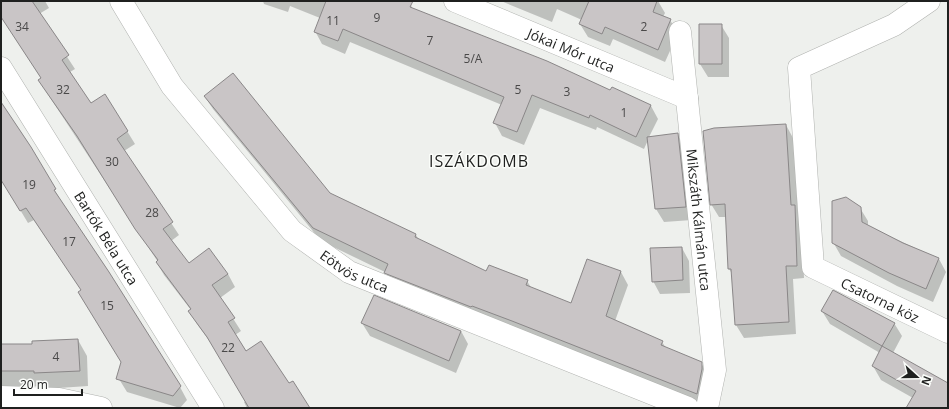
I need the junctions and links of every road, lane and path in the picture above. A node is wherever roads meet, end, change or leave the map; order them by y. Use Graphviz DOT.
graph roads {
  1 [pos="121,1"];
  2 [pos="456,1"];
  3 [pos="929,1"];
  4 [pos="680,32"];
  5 [pos="1,68"];
  6 [pos="687,98"];
  7 [pos="948,332"];
  8 [pos="1,397"];
  9 [pos="101,408"];
  10 [pos="213,408"];
  11 [pos="688,408"];
  12 [pos="708,408"];
  1 -- 11 [label="street, Eötvös utca"];
  2 -- 6 [label="street, Jókai Mór utca"];
  3 -- 7 [label="street, Csatorna köz"];
  4 -- 6 [label="street, Mikszáth Kálmán utca"];
  5 -- 10 [label="street, Bartók Béla utca"];
  6 -- 12 [label="street, Mikszáth Kálmán utca"];
  8 -- 9 [label="street"];
}
